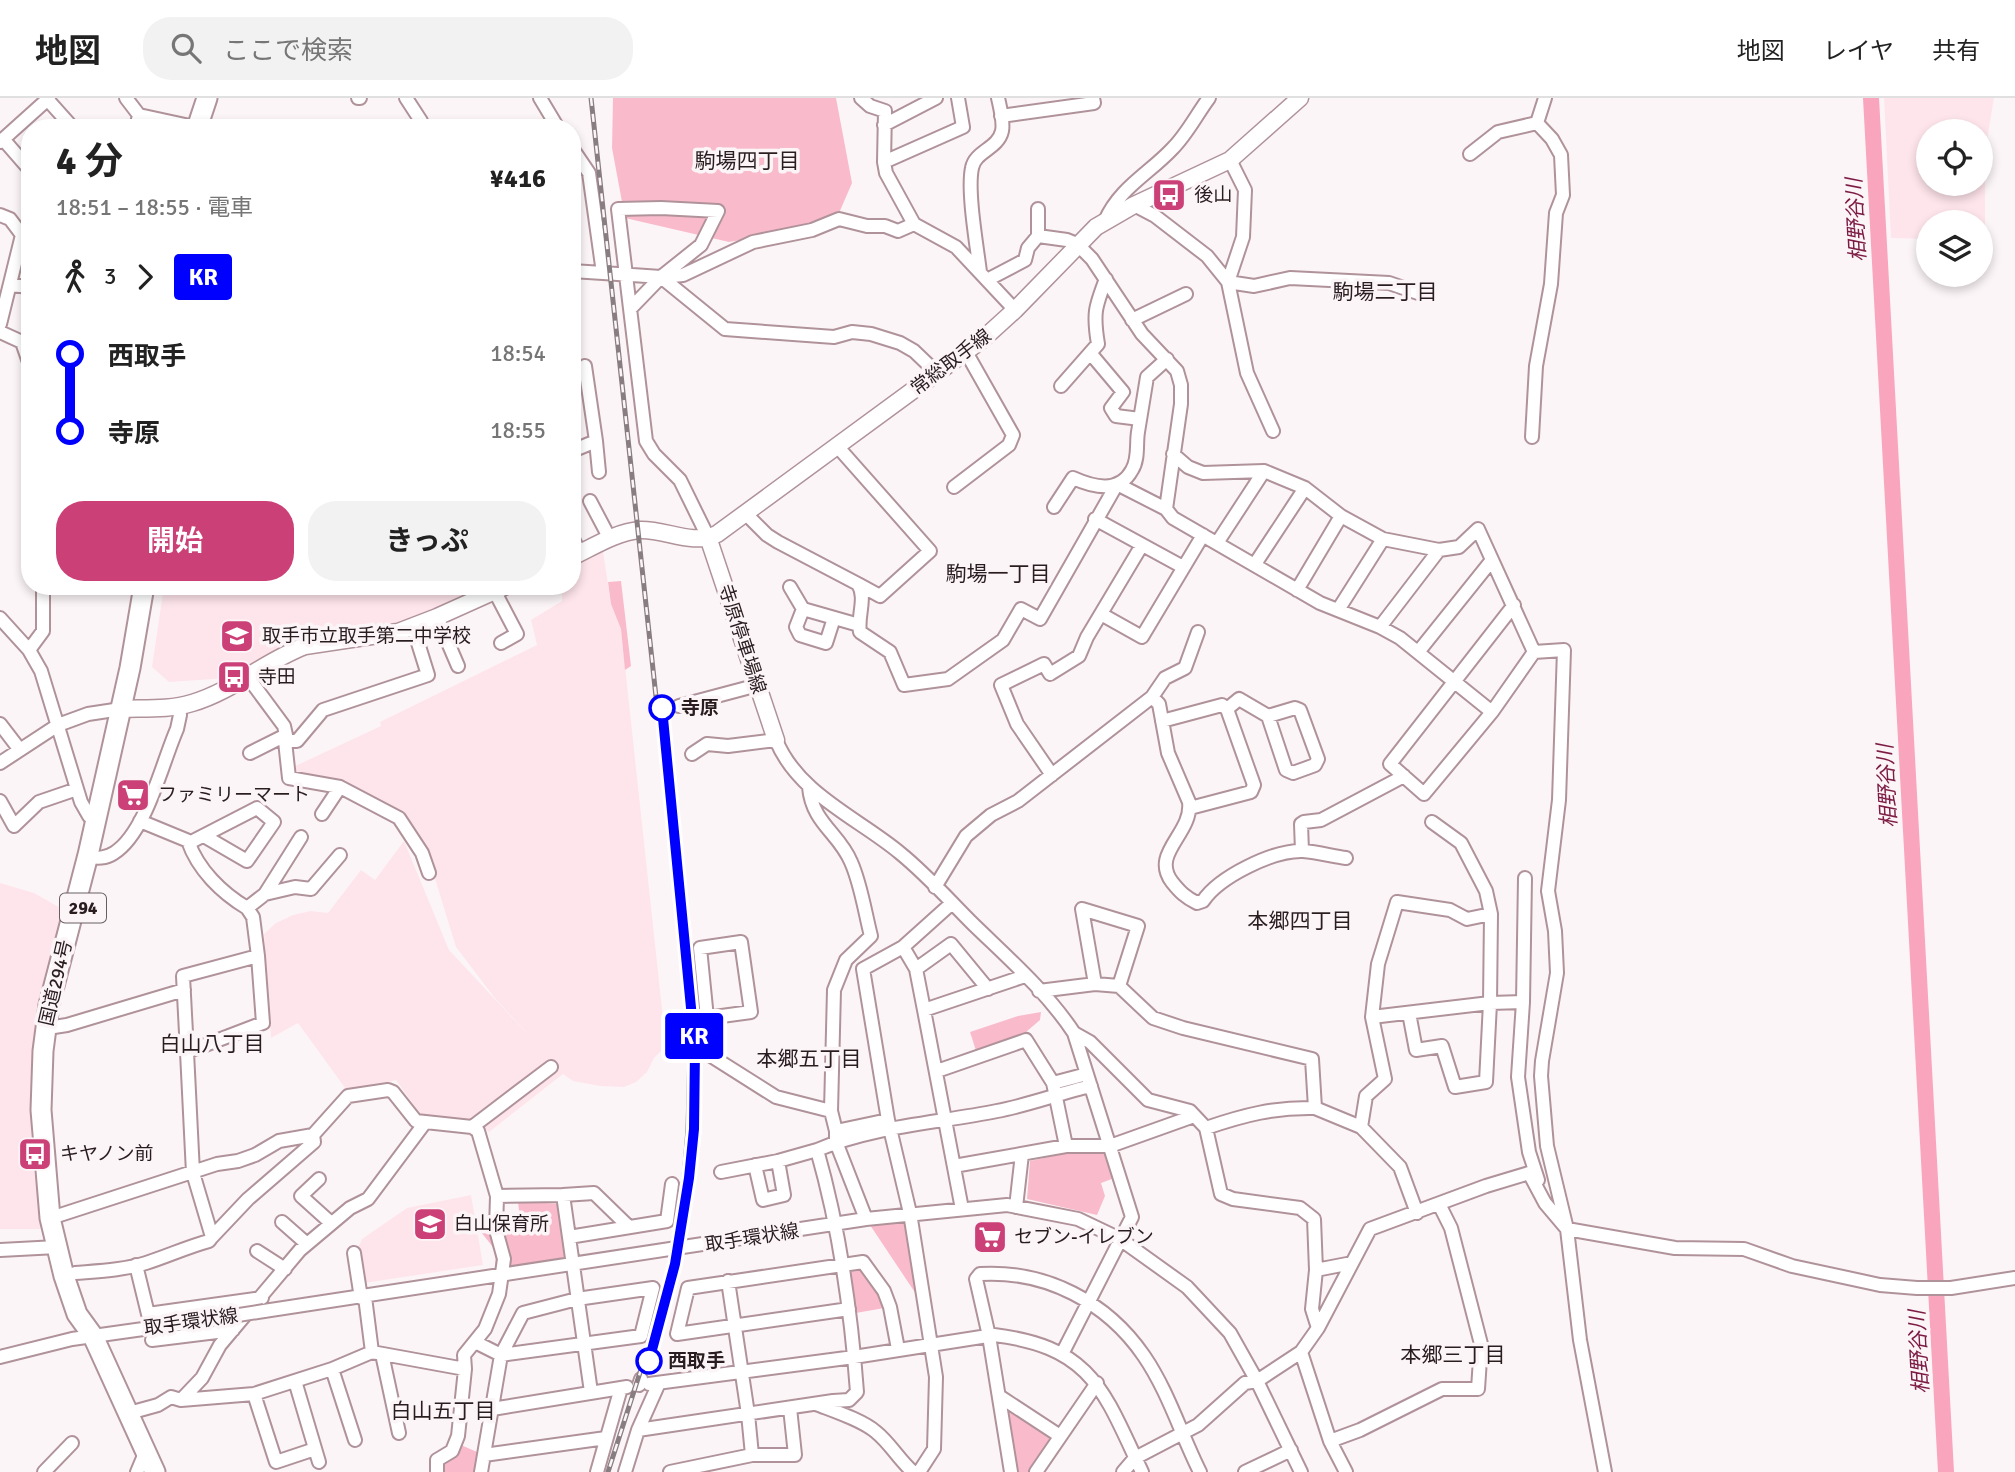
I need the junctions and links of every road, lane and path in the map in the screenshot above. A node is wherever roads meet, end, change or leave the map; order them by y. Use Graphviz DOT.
graph roads {
  1 [pos="126,98"];
  2 [pos="207,98"];
  3 [pos="213,98"];
  4 [pos="406,98"];
  5 [pos="540,98"];
  6 [pos="861,98"];
  7 [pos="936,98"];
  8 [pos="958,98"];
  9 [pos="998,98"];
  10 [pos="1093,98"];
  11 [pos="1209,98"];
  12 [pos="1300,98"];
  13 [pos="1545,98"];
  14 [pos="48,99"];
  15 [pos="884,104"];
  16 [pos="1001,116"];
  17 [pos="26,119"];
  18 [pos="65,119"];
  19 [pos="137,119"];
  20 [pos="201,119"];
  21 [pos="208,119"];
  22 [pos="420,119"];
  23 [pos="553,119"];
  24 [pos="21,123"];
  25 [pos="1537,123"];
  26 [pos="884,125"];
  27 [pos="1,141"];
  28 [pos="1470,154"];
  29 [pos="1230,160"];
  30 [pos="21,161"];
  31 [pos="581,162"];
  32 [pos="884,162"];
  33 [pos="1134,205"];
  34 [pos="1038,209"];
  35 [pos="0,215"];
  36 [pos="1105,220"];
  37 [pos="914,224"];
  38 [pos="21,230"];
  39 [pos="1038,236"];
  40 [pos="1077,244"];
  41 [pos="21,251"];
  42 [pos="581,272"];
  43 [pos="603,273"];
  44 [pos="627,273"];
  45 [pos="984,276"];
  46 [pos="661,277"];
  47 [pos="1106,279"];
  48 [pos="1228,282"];
  49 [pos="10,285"];
  50 [pos="21,286"];
  51 [pos="1186,293"];
  52 [pos="1418,293"];
  53 [pos="631,308"];
  54 [pos="1015,310"];
  55 [pos="1132,320"];
  56 [pos="0,324"];
  57 [pos="0,332"];
  58 [pos="21,341"];
  59 [pos="966,352"];
  60 [pos="1091,354"];
  61 [pos="1167,359"];
  62 [pos="585,366"];
  63 [pos="937,373"];
  64 [pos="1061,386"];
  65 [pos="1140,419"];
  66 [pos="1273,431"];
  67 [pos="1532,437"];
  68 [pos="596,441"];
  69 [pos="837,446"];
  70 [pos="581,447"];
  71 [pos="1174,454"];
  72 [pos="1264,471"];
  73 [pos="599,472"];
  74 [pos="1117,484"];
  75 [pos="954,487"];
  76 [pos="1305,488"];
  77 [pos="590,501"];
  78 [pos="1054,507"];
  79 [pos="1166,509"];
  80 [pos="745,513"];
  81 [pos="1341,516"];
  82 [pos="1095,519"];
  83 [pos="1203,535"];
  84 [pos="708,537"];
  85 [pos="610,539"];
  86 [pos="1383,539"];
  87 [pos="1217,543"];
  88 [pos="1142,545"];
  89 [pos="1439,550"];
  90 [pos="581,553"];
  91 [pos="1492,560"];
  92 [pos="1255,564"];
  93 [pos="1183,567"];
  94 [pos="859,584"];
  95 [pos="790,587"];
  96 [pos="1297,590"];
  97 [pos="43,595"];
  98 [pos="143,595"];
  99 [pos="152,595"];
  100 [pos="486,595"];
  101 [pos="502,595"];
  102 [pos="1514,605"];
  103 [pos="803,609"];
  104 [pos="1338,610"];
  105 [pos="1101,614"];
  106 [pos="437,617"];
  107 [pos="0,618"];
  108 [pos="834,618"];
  109 [pos="859,625"];
  110 [pos="413,627"];
  111 [pos="1380,627"];
  112 [pos="1198,632"];
  113 [pos="501,643"];
  114 [pos="29,650"];
  115 [pos="1419,651"];
  116 [pos="1534,652"];
  117 [pos="458,666"];
  118 [pos="247,676"];
  119 [pos="1456,681"];
  120 [pos="758,685"];
  121 [pos="1152,697"];
  122 [pos="178,706"];
  123 [pos="679,706"];
  124 [pos="127,709"];
  125 [pos="1227,709"];
  126 [pos="1492,712"];
  127 [pos="1268,716"];
  128 [pos="1162,721"];
  129 [pos="0,724"];
  130 [pos="58,726"];
  131 [pos="286,738"];
  132 [pos="776,740"];
  133 [pos="19,750"];
  134 [pos="250,753"];
  135 [pos="692,754"];
  136 [pos="0,763"];
  137 [pos="1052,775"];
  138 [pos="1404,776"];
  139 [pos="340,787"];
  140 [pos="809,787"];
  141 [pos="76,789"];
  142 [pos="0,801"];
  143 [pos="1190,808"];
  144 [pos="322,814"];
  145 [pos="96,820"];
  146 [pos="140,821"];
  147 [pos="1432,822"];
  148 [pos="204,836"];
  149 [pos="301,837"];
  150 [pos="188,841"];
  151 [pos="1302,851"];
  152 [pos="340,855"];
  153 [pos="92,858"];
  154 [pos="1346,858"];
  155 [pos="429,873"];
  156 [pos="1525,878"];
  157 [pos="935,887"];
  158 [pos="265,894"];
  159 [pos="951,903"];
  160 [pos="247,908"];
  161 [pos="1491,914"];
  162 [pos="903,947"];
  163 [pos="258,956"];
  164 [pos="916,969"];
  165 [pos="1026,976"];
  166 [pos="1095,984"];
  167 [pos="1119,986"];
  168 [pos="988,989"];
  169 [pos="184,990"];
  170 [pos="1039,991"];
  171 [pos="1523,1002"];
  172 [pos="1490,1003"];
  173 [pos="924,1010"];
  174 [pos="1409,1013"];
  175 [pos="1372,1017"];
  176 [pos="707,1018"];
  177 [pos="54,1027"];
  178 [pos="1074,1033"];
  179 [pos="187,1052"];
  180 [pos="551,1067"];
  181 [pos="937,1071"];
  182 [pos="1089,1080"];
  183 [pos="1054,1089"];
  184 [pos="1315,1108"];
  185 [pos="831,1111"];
  186 [pos="1195,1116"];
  187 [pos="945,1119"];
  188 [pos="425,1124"];
  189 [pos="889,1125"];
  190 [pos="472,1127"];
  191 [pos="1361,1127"];
  192 [pos="1206,1128"];
  193 [pos="313,1135"];
  194 [pos="836,1136"];
  195 [pos="1066,1146"];
  196 [pos="1110,1146"];
  197 [pos="817,1150"];
  198 [pos="1022,1154"];
  199 [pos="778,1161"];
  200 [pos="755,1165"];
  201 [pos="954,1166"];
  202 [pos="721,1172"];
  203 [pos="193,1173"];
  204 [pos="319,1179"];
  205 [pos="671,1184"];
  206 [pos="563,1195"];
  207 [pos="497,1196"];
  208 [pos="1545,1203"];
  209 [pos="1439,1204"];
  210 [pos="1016,1207"];
  211 [pos="962,1209"];
  212 [pos="910,1213"];
  213 [pos="1417,1213"];
  214 [pos="60,1215"];
  215 [pos="866,1219"];
  216 [pos="282,1222"];
  217 [pos="331,1223"];
  218 [pos="836,1225"];
  219 [pos="629,1227"];
  220 [pos="1567,1229"];
  221 [pos="212,1237"];
  222 [pos="569,1237"];
  223 [pos="1120,1239"];
  224 [pos="307,1244"];
  225 [pos="57,1247"];
  226 [pos="0,1250"];
  227 [pos="257,1251"];
  228 [pos="354,1253"];
  229 [pos="1352,1263"];
  230 [pos="136,1265"];
  231 [pos="573,1265"];
  232 [pos="843,1265"];
  233 [pos="285,1269"];
  234 [pos="1316,1270"];
  235 [pos="75,1273"];
  236 [pos="501,1276"];
  237 [pos="2015,1278"];
  238 [pos="728,1281"];
  239 [pos="363,1297"];
  240 [pos="262,1298"];
  241 [pos="577,1299"];
  242 [pos="1089,1302"];
  243 [pos="849,1309"];
  244 [pos="151,1325"];
  245 [pos="735,1326"];
  246 [pos="1318,1328"];
  247 [pos="233,1330"];
  248 [pos="93,1336"];
  249 [pos="989,1336"];
  250 [pos="475,1342"];
  251 [pos="585,1344"];
  252 [pos="932,1344"];
  253 [pos="898,1349"];
  254 [pos="1301,1352"];
  255 [pos="377,1353"];
  256 [pos="1062,1354"];
  257 [pos="502,1355"];
  258 [pos="0,1357"];
  259 [pos="854,1357"];
  260 [pos="332,1368"];
  261 [pos="465,1369"];
  262 [pos="742,1371"];
  263 [pos="295,1381"];
  264 [pos="1258,1381"];
  265 [pos="1097,1383"];
  266 [pos="639,1384"];
  267 [pos="591,1392"];
  268 [pos="254,1394"];
  269 [pos="999,1396"];
  270 [pos="181,1400"];
  271 [pos="816,1404"];
  272 [pos="790,1408"];
  273 [pos="492,1409"];
  274 [pos="129,1413"];
  275 [pos="748,1414"];
  276 [pos="638,1430"];
  277 [pos="398,1433"];
  278 [pos="1181,1433"];
  279 [pos="1060,1436"];
  280 [pos="606,1438"];
  281 [pos="355,1440"];
  282 [pos="1330,1441"];
  283 [pos="72,1443"];
  284 [pos="934,1449"];
  285 [pos="1291,1450"];
  286 [pos="145,1453"];
  287 [pos="484,1455"];
  288 [pos="752,1455"];
  289 [pos="1135,1458"];
  290 [pos="1252,1470"];
  291 [pos="44,1472"];
  292 [pos="137,1472"];
  293 [pos="155,1472"];
  294 [pos="437,1472"];
  295 [pos="481,1472"];
  296 [pos="597,1472"];
  297 [pos="625,1472"];
  298 [pos="672,1472"];
  299 [pos="913,1472"];
  300 [pos="919,1472"];
  301 [pos="928,1472"];
  302 [pos="1011,1472"];
  303 [pos="1036,1472"];
  304 [pos="1123,1472"];
  305 [pos="1142,1472"];
  306 [pos="1200,1472"];
  307 [pos="1301,1472"];
  308 [pos="1346,1472"];
  309 [pos="1605,1472"];
  1 -- 19 [label="street"];
  2 -- 20 [label="highway"];
  3 -- 21 [label="highway"];
  4 -- 22 [label="street"];
  5 -- 23 [label="street"];
  6 -- 15 [label="street"];
  7 -- 26 [label="street"];
  8 -- 32 [label="street"];
  9 -- 16 [label="street"];
  10 -- 16 [label="street"];
  11 -- 36 [label="street"];
  12 -- 29 [label="main road, 常総取手線"];
  13 -- 25 [label="street"];
  14 -- 17 [label="street"];
  14 -- 18 [label="street"];
  15 -- 26 [label="street"];
  16 -- 45 [label="street"];
  24 -- 27 [label="street"];
  25 -- 28 [label="street"];
  25 -- 67 [label="street"];
  26 -- 32 [label="street"];
  27 -- 30 [label="street"];
  29 -- 33 [label="main road, 常総取手線"];
  29 -- 48 [label="street"];
  31 -- 43 [label="street"];
  32 -- 37 [label="street"];
  33 -- 36 [label="main road, 常総取手線"];
  33 -- 48 [label="street"];
  34 -- 39 [label="street"];
  35 -- 38 [label="street"];
  36 -- 40 [label="main road, 常総取手線"];
  37 -- 45 [label="street"];
  37 -- 46 [label="street"];
  39 -- 40 [label="street"];
  39 -- 45 [label="street"];
  40 -- 47 [label="street"];
  40 -- 54 [label="main road, 常総取手線"];
  41 -- 49 [label="street"];
  42 -- 43 [label="street"];
  43 -- 44 [label="street"];
  44 -- 46 [label="street"];
  44 -- 46 [label="street"];
  44 -- 53 [label="street"];
  45 -- 54 [label="street"];
  46 -- 53 [label="street"];
  46 -- 63 [label="street"];
  47 -- 55 [label="street"];
  47 -- 60 [label="street"];
  48 -- 52 [label="street"];
  48 -- 66 [label="street"];
  49 -- 50 [label="street"];
  49 -- 56 [label="street"];
  51 -- 55 [label="street"];
  53 -- 84 [label="street"];
  54 -- 59 [label="main road, 常総取手線"];
  55 -- 61 [label="street"];
  57 -- 58 [label="street"];
  59 -- 63 [label="main road, 常総取手線"];
  59 -- 75 [label="street"];
  60 -- 64 [label="street"];
  60 -- 65 [label="street"];
  61 -- 65 [label="street"];
  61 -- 71 [label="street"];
  62 -- 68 [label="street"];
  63 -- 69 [label="main road, 常総取手線"];
  65 -- 74 [label="street"];
  68 -- 70 [label="street"];
  68 -- 73 [label="street"];
  69 -- 80 [label="main road, 常総取手線"];
  69 -- 94 [label="street"];
  71 -- 72 [label="street"];
  71 -- 79 [label="street"];
  72 -- 76 [label="street"];
  72 -- 87 [label="street"];
  74 -- 78 [label="street"];
  74 -- 79 [label="street"];
  74 -- 82 [label="street"];
  76 -- 81 [label="street"];
  76 -- 92 [label="street"];
  77 -- 85 [label="street"];
  79 -- 83 [label="street"];
  80 -- 84 [label="main road, 常総取手線"];
  80 -- 94 [label="street"];
  81 -- 86 [label="street"];
  81 -- 96 [label="street"];
  82 -- 88 [label="street"];
  82 -- 109 [label="street"];
  83 -- 87 [label="street"];
  83 -- 93 [label="street"];
  84 -- 85 [label="main road"];
  84 -- 120 [label="main road, 寺原停車場線"];
  85 -- 90 [label="main road"];
  86 -- 89 [label="street"];
  86 -- 104 [label="street"];
  87 -- 92 [label="street"];
  88 -- 93 [label="street"];
  88 -- 105 [label="street"];
  89 -- 91 [label="street"];
  89 -- 111 [label="street"];
  91 -- 102 [label="street"];
  91 -- 115 [label="street"];
  92 -- 96 [label="street"];
  93 -- 105 [label="street"];
  94 -- 109 [label="street"];
  95 -- 103 [label="street"];
  96 -- 104 [label="street"];
  97 -- 114 [label="street"];
  98 -- 124 [label="highway, 国道294号 / 294"];
  99 -- 124 [label="highway, 国道294号 / 294"];
  100 -- 106 [label="main road"];
  101 -- 113 [label="street"];
  102 -- 116 [label="street"];
  102 -- 119 [label="street"];
  103 -- 108 [label="street"];
  103 -- 108 [label="street"];
  104 -- 111 [label="street"];
  105 -- 137 [label="street"];
  106 -- 110 [label="main road"];
  106 -- 117 [label="street"];
  107 -- 114 [label="street"];
  108 -- 109 [label="street"];
  110 -- 118 [label="main road"];
  110 -- 131 [label="street"];
  111 -- 115 [label="street"];
  112 -- 121 [label="street"];
  114 -- 130 [label="street"];
  115 -- 119 [label="street"];
  116 -- 126 [label="street"];
  116 -- 220 [label="street"];
  118 -- 122 [label="main road"];
  118 -- 131 [label="street"];
  119 -- 126 [label="street"];
  119 -- 138 [label="street"];
  120 -- 123 [label="street"];
  120 -- 132 [label="main road, 寺原停車場線"];
  121 -- 128 [label="street"];
  121 -- 137 [label="street"];
  122 -- 124 [label="main road"];
  122 -- 146 [label="street"];
  124 -- 130 [label="street"];
  124 -- 145 [label="highway, 国道294号 / 294"];
  124 -- 153 [label="highway, 国道294号 / 294"];
  125 -- 127 [label="street"];
  125 -- 128 [label="street"];
  125 -- 143 [label="street"];
  126 -- 138 [label="street"];
  127 -- 127 [label="street"];
  128 -- 143 [label="street"];
  129 -- 133 [label="street"];
  130 -- 133 [label="street"];
  130 -- 141 [label="street"];
  131 -- 134 [label="street"];
  131 -- 139 [label="street"];
  132 -- 135 [label="street"];
  132 -- 140 [label="street"];
  133 -- 136 [label="street"];
  137 -- 157 [label="street"];
  138 -- 151 [label="street"];
  139 -- 144 [label="street"];
  139 -- 155 [label="street"];
  140 -- 157 [label="street"];
  140 -- 185 [label="street"];
  141 -- 142 [label="street"];
  141 -- 145 [label="street"];
  143 -- 151 [label="street"];
  145 -- 153 [label="highway, 国道294号 / 294"];
  146 -- 150 [label="street"];
  146 -- 153 [label="street"];
  147 -- 161 [label="street"];
  148 -- 148 [label="street"];
  148 -- 150 [label="street"];
  149 -- 158 [label="street"];
  150 -- 160 [label="street"];
  151 -- 154 [label="street"];
  152 -- 158 [label="street"];
  153 -- 177 [label="highway, 国道294号 / 294"];
  153 -- 225 [label="highway, 国道294号 / 294"];
  156 -- 171 [label="street"];
  157 -- 159 [label="street"];
  158 -- 160 [label="street"];
  159 -- 162 [label="street"];
  159 -- 165 [label="street"];
  160 -- 163 [label="street"];
  161 -- 172 [label="street"];
  161 -- 175 [label="street"];
  162 -- 164 [label="street"];
  162 -- 189 [label="street"];
  163 -- 169 [label="street"];
  163 -- 179 [label="street"];
  164 -- 168 [label="street"];
  164 -- 173 [label="street"];
  165 -- 168 [label="street"];
  165 -- 170 [label="street"];
  166 -- 167 [label="street"];
  166 -- 167 [label="street"];
  166 -- 170 [label="street"];
  167 -- 184 [label="street"];
  168 -- 173 [label="street"];
  169 -- 177 [label="street"];
  169 -- 179 [label="street"];
  170 -- 178 [label="street"];
  171 -- 172 [label="street"];
  171 -- 208 [label="street"];
  172 -- 174 [label="street"];
  172 -- 174 [label="street"];
  173 -- 181 [label="street"];
  174 -- 175 [label="street"];
  175 -- 191 [label="street"];
  176 -- 176 [label="street"];
  176 -- 185 [label="street"];
  177 -- 214 [label="highway, 国道294号 / 294"];
  178 -- 182 [label="street"];
  178 -- 186 [label="street"];
  179 -- 203 [label="street"];
  180 -- 190 [label="street"];
  181 -- 183 [label="street"];
  181 -- 187 [label="street"];
  182 -- 183 [label="street"];
  182 -- 196 [label="street"];
  183 -- 187 [label="street"];
  183 -- 195 [label="street"];
  184 -- 191 [label="street"];
  184 -- 192 [label="street"];
  185 -- 194 [label="street"];
  186 -- 192 [label="street"];
  186 -- 196 [label="street"];
  187 -- 189 [label="street"];
  187 -- 201 [label="street"];
  188 -- 190 [label="street"];
  188 -- 193 [label="street"];
  188 -- 217 [label="street"];
  189 -- 194 [label="street"];
  189 -- 212 [label="street"];
  190 -- 207 [label="street"];
  191 -- 213 [label="street"];
  192 -- 234 [label="street"];
  193 -- 203 [label="street"];
  193 -- 221 [label="street"];
  194 -- 197 [label="street"];
  194 -- 215 [label="street"];
  195 -- 196 [label="street"];
  195 -- 198 [label="street"];
  196 -- 223 [label="street"];
  197 -- 199 [label="street"];
  197 -- 218 [label="street"];
  198 -- 201 [label="street"];
  198 -- 210 [label="street"];
  199 -- 200 [label="street"];
  199 -- 200 [label="street"];
  200 -- 202 [label="street"];
  201 -- 211 [label="street"];
  203 -- 214 [label="street"];
  203 -- 221 [label="street"];
  204 -- 217 [label="street"];
  205 -- 219 [label="street"];
  206 -- 207 [label="street"];
  206 -- 219 [label="street"];
  206 -- 222 [label="street"];
  207 -- 236 [label="street"];
  208 -- 209 [label="street"];
  208 -- 220 [label="street"];
  209 -- 213 [label="street"];
  209 -- 282 [label="street"];
  210 -- 211 [label="street, 取手環状線"];
  210 -- 223 [label="street, 取手環状線"];
  211 -- 212 [label="street, 取手環状線"];
  212 -- 215 [label="street, 取手環状線"];
  212 -- 252 [label="street"];
  213 -- 229 [label="street"];
  214 -- 235 [label="highway, 国道294号 / 294"];
  215 -- 218 [label="street, 取手環状線"];
  216 -- 224 [label="street"];
  217 -- 224 [label="street"];
  218 -- 231 [label="street, 取手環状線"];
  218 -- 232 [label="street"];
  219 -- 222 [label="street"];
  220 -- 237 [label="street"];
  220 -- 309 [label="street"];
  221 -- 230 [label="street"];
  222 -- 231 [label="street"];
  223 -- 242 [label="street"];
  223 -- 264 [label="street, 取手環状線"];
  224 -- 233 [label="street"];
  225 -- 226 [label="street"];
  225 -- 248 [label="highway, 国道294号 / 294"];
  227 -- 233 [label="street"];
  228 -- 239 [label="street"];
  229 -- 234 [label="street"];
  229 -- 246 [label="street"];
  230 -- 235 [label="street"];
  230 -- 244 [label="street"];
  231 -- 236 [label="street, 取手環状線"];
  231 -- 241 [label="street"];
  232 -- 238 [label="street"];
  232 -- 243 [label="street"];
  232 -- 253 [label="street"];
  233 -- 240 [label="street"];
  234 -- 246 [label="street"];
  235 -- 248 [label="highway, 国道294号 / 294"];
  236 -- 239 [label="street, 取手環状線"];
  236 -- 250 [label="street"];
  238 -- 245 [label="street"];
  238 -- 245 [label="street"];
  239 -- 244 [label="street, 取手環状線, bridge"];
  239 -- 255 [label="street"];
  240 -- 244 [label="street"];
  240 -- 247 [label="street"];
  241 -- 251 [label="street"];
  241 -- 251 [label="street"];
  241 -- 257 [label="street"];
  242 -- 249 [label="street"];
  242 -- 256 [label="street"];
  242 -- 278 [label="street"];
  243 -- 245 [label="street"];
  243 -- 259 [label="street"];
  244 -- 247 [label="street"];
  244 -- 248 [label="street, 取手環状線"];
  245 -- 262 [label="street"];
  246 -- 254 [label="street"];
  247 -- 270 [label="street"];
  248 -- 258 [label="street, 取手環状線"];
  248 -- 274 [label="highway, 国道294号 / 294"];
  249 -- 252 [label="street"];
  249 -- 256 [label="street"];
  249 -- 269 [label="street"];
  250 -- 257 [label="street"];
  250 -- 261 [label="street"];
  251 -- 257 [label="street"];
  251 -- 267 [label="street"];
  252 -- 253 [label="street"];
  252 -- 284 [label="street"];
  253 -- 259 [label="street"];
  254 -- 264 [label="street"];
  254 -- 282 [label="street"];
  255 -- 260 [label="street"];
  255 -- 261 [label="street"];
  255 -- 277 [label="street"];
  256 -- 265 [label="street"];
  257 -- 273 [label="street"];
  259 -- 262 [label="street"];
  259 -- 271 [label="street"];
  260 -- 263 [label="street"];
  260 -- 281 [label="street"];
  261 -- 294 [label="street"];
  262 -- 266 [label="street"];
  262 -- 275 [label="street"];
  263 -- 268 [label="street"];
  263 -- 268 [label="street"];
  264 -- 278 [label="street"];
  264 -- 285 [label="street, 取手環状線"];
  265 -- 279 [label="street"];
  265 -- 289 [label="street"];
  266 -- 267 [label="street"];
  266 -- 276 [label="street"];
  266 -- 280 [label="street"];
  267 -- 273 [label="street"];
  268 -- 270 [label="street"];
  269 -- 279 [label="street"];
  269 -- 302 [label="street"];
  270 -- 274 [label="street"];
  271 -- 272 [label="street"];
  271 -- 299 [label="street"];
  272 -- 275 [label="street"];
  272 -- 288 [label="street"];
  273 -- 287 [label="street"];
  274 -- 286 [label="highway, 国道294号 / 294"];
  275 -- 276 [label="street"];
  275 -- 288 [label="street"];
  276 -- 297 [label="street"];
  278 -- 289 [label="street"];
  278 -- 306 [label="street"];
  279 -- 303 [label="street"];
  280 -- 287 [label="street"];
  280 -- 296 [label="street"];
  282 -- 308 [label="street"];
  283 -- 291 [label="street"];
  284 -- 300 [label="street"];
  284 -- 301 [label="street"];
  285 -- 290 [label="street"];
  285 -- 307 [label="street, 取手環状線"];
  286 -- 292 [label="street"];
  286 -- 293 [label="highway, 国道294号 / 294"];
  287 -- 295 [label="street"];
  288 -- 298 [label="street"];
  289 -- 304 [label="street"];
  289 -- 305 [label="street"];
}
